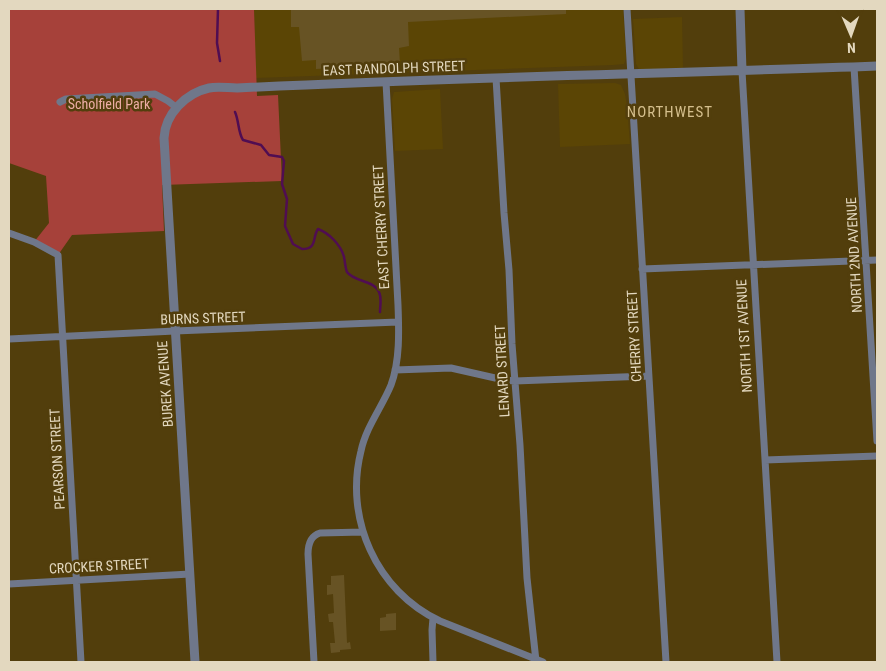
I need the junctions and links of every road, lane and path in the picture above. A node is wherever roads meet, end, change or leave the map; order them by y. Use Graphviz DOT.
graph roads {
  1 [pos="627,9"];
  2 [pos="740,9"];
  3 [pos="877,66"];
  4 [pos="854,67"];
  5 [pos="742,71"];
  6 [pos="630,74"];
  7 [pos="496,78"];
  8 [pos="386,82"];
  9 [pos="60,102"];
  10 [pos="177,108"];
  11 [pos="9,233"];
  12 [pos="877,260"];
  13 [pos="866,261"];
  14 [pos="754,265"];
  15 [pos="642,269"];
  16 [pos="398,322"];
  17 [pos="176,331"];
  18 [pos="63,337"];
  19 [pos="9,339"];
  20 [pos="395,370"];
  21 [pos="648,376"];
  22 [pos="515,381"];
  23 [pos="877,441"];
  24 [pos="877,456"];
  25 [pos="765,460"];
  26 [pos="362,532"];
  27 [pos="190,574"];
  28 [pos="77,580"];
  29 [pos="9,584"];
  30 [pos="433,618"];
  31 [pos="538,661"];
  32 [pos="81,662"];
  33 [pos="195,662"];
  34 [pos="314,662"];
  35 [pos="433,662"];
  36 [pos="666,662"];
  37 [pos="777,662"];
  1 -- 6 [label="street, CHERRY STREET"];
  2 -- 5 [label="street, NORTH 1ST AVENUE"];
  3 -- 4 [label="street, EAST RANDOLPH STREET"];
  4 -- 5 [label="street, EAST RANDOLPH STREET"];
  4 -- 13 [label="street, NORTH 2ND AVENUE"];
  5 -- 6 [label="street, EAST RANDOLPH STREET"];
  5 -- 14 [label="street, NORTH 1ST AVENUE"];
  6 -- 7 [label="street, EAST RANDOLPH STREET"];
  6 -- 15 [label="street, CHERRY STREET"];
  7 -- 8 [label="street, EAST RANDOLPH STREET"];
  7 -- 22 [label="street, LENARD STREET"];
  8 -- 10 [label="street, EAST RANDOLPH STREET"];
  8 -- 16 [label="street, EAST CHERRY STREET"];
  9 -- 10 [label="street"];
  10 -- 17 [label="street, BUREK AVENUE"];
  11 -- 18 [label="street, PEARSON STREET"];
  12 -- 13 [label="street"];
  13 -- 14 [label="street"];
  13 -- 23 [label="street, NORTH 2ND AVENUE"];
  14 -- 15 [label="street"];
  14 -- 25 [label="street, NORTH 1ST AVENUE"];
  15 -- 21 [label="street, CHERRY STREET"];
  16 -- 17 [label="street, BURNS STREET"];
  16 -- 20 [label="street, EAST CHERRY STREET"];
  17 -- 18 [label="street, BURNS STREET"];
  17 -- 27 [label="street, BUREK AVENUE"];
  18 -- 19 [label="street, BURNS STREET"];
  18 -- 28 [label="street, PEARSON STREET"];
  20 -- 22 [label="street"];
  20 -- 26 [label="street, EAST CHERRY STREET"];
  21 -- 22 [label="street"];
  21 -- 36 [label="street, CHERRY STREET"];
  22 -- 31 [label="street, LENARD STREET"];
  24 -- 25 [label="street"];
  25 -- 37 [label="street, NORTH 1ST AVENUE"];
  26 -- 30 [label="street, EAST CHERRY STREET"];
  26 -- 34 [label="street"];
  27 -- 28 [label="street, CROCKER STREET"];
  27 -- 33 [label="street, BUREK AVENUE"];
  28 -- 29 [label="street, CROCKER STREET"];
  28 -- 32 [label="street, PEARSON STREET"];
  30 -- 31 [label="street, EAST CHERRY STREET"];
  30 -- 35 [label="street"];
}
